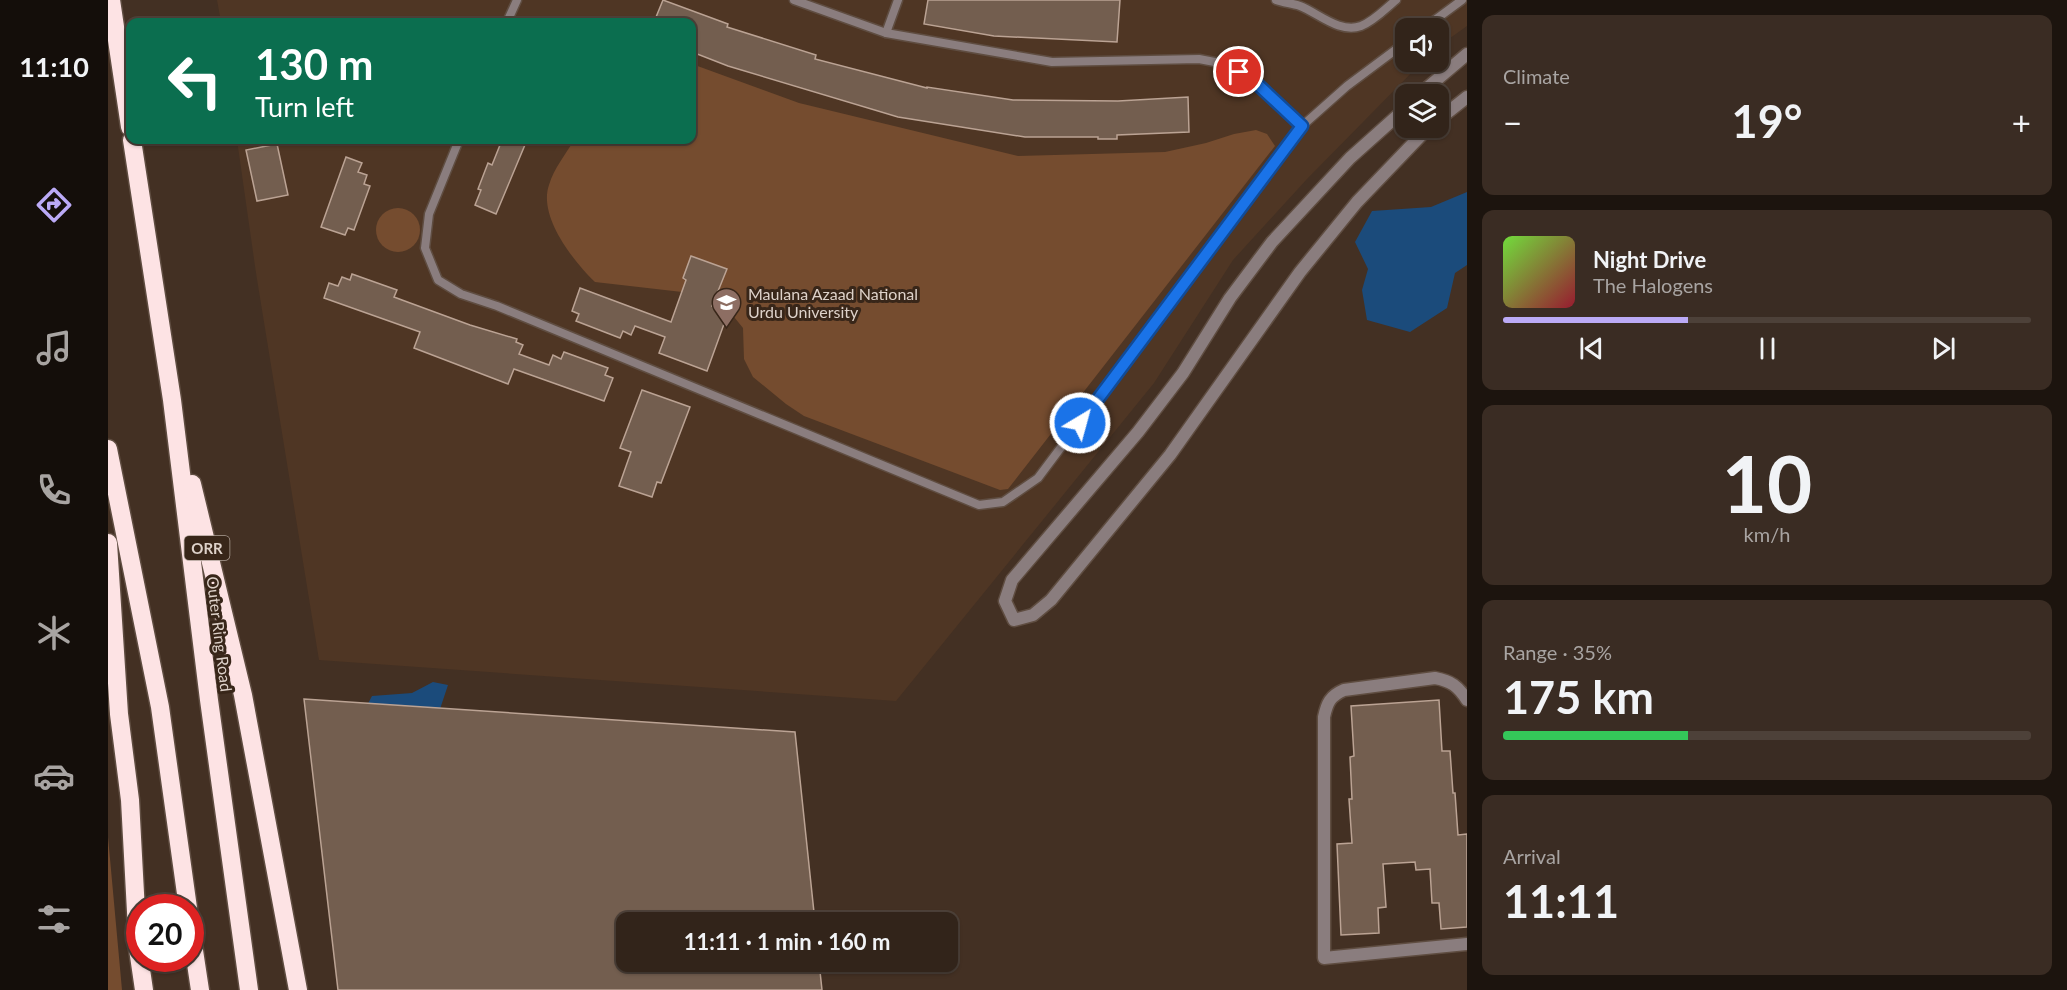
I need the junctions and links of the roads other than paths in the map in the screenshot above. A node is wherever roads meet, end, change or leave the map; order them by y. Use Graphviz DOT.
graph roads {
  1 [pos="111,0"];
  2 [pos="517,0"];
  3 [pos="794,0"];
  4 [pos="898,0"];
  5 [pos="1276,0"];
  6 [pos="1395,0"];
  7 [pos="1462,0"];
  8 [pos="509,18"];
  9 [pos="1438,18"];
  10 [pos="886,33"];
  11 [pos="1395,50"];
  12 [pos="1467,54"];
  13 [pos="1432,84"];
  14 [pos="1467,97"];
  15 [pos="126,100"];
  16 [pos="1449,111"];
  17 [pos="1395,118"];
  18 [pos="1302,126"];
  19 [pos="1418,138"];
  20 [pos="133,144"];
  21 [pos="457,144"];
  22 [pos="172,400"];
  23 [pos="108,449"];
  24 [pos="108,543"];
  25 [pos="1467,700"];
  26 [pos="135,894"];
  27 [pos="186,894"];
  28 [pos="1467,944"];
  29 [pos="135,972"];
  30 [pos="141,972"];
  31 [pos="197,972"];
  32 [pos="132,990"];
  33 [pos="144,990"];
  34 [pos="200,990"];
  35 [pos="249,990"];
  36 [pos="298,990"];
  1 -- 15 [label="highway"];
  2 -- 8 [label="lane"];
  3 -- 10 [label="lane"];
  4 -- 10 [label="lane"];
  5 -- 6 [label="lane"];
  7 -- 9 [label="lane"];
  10 -- 18 [label="lane"];
  11 -- 18 [label="lane"];
  12 -- 13 [label="street"];
  14 -- 16 [label="street"];
  17 -- 19 [label="street"];
  18 -- 21 [label="lane"];
  20 -- 22 [label="highway, Outer Ring Road / ORR"];
  22 -- 35 [label="highway, Outer Ring Road / ORR"];
  22 -- 36 [label="highway, ORR"];
  23 -- 27 [label="highway"];
  24 -- 26 [label="highway"];
  25 -- 28 [label="street"];
  29 -- 32 [label="highway"];
  30 -- 33 [label="highway"];
  31 -- 34 [label="highway"];
}
